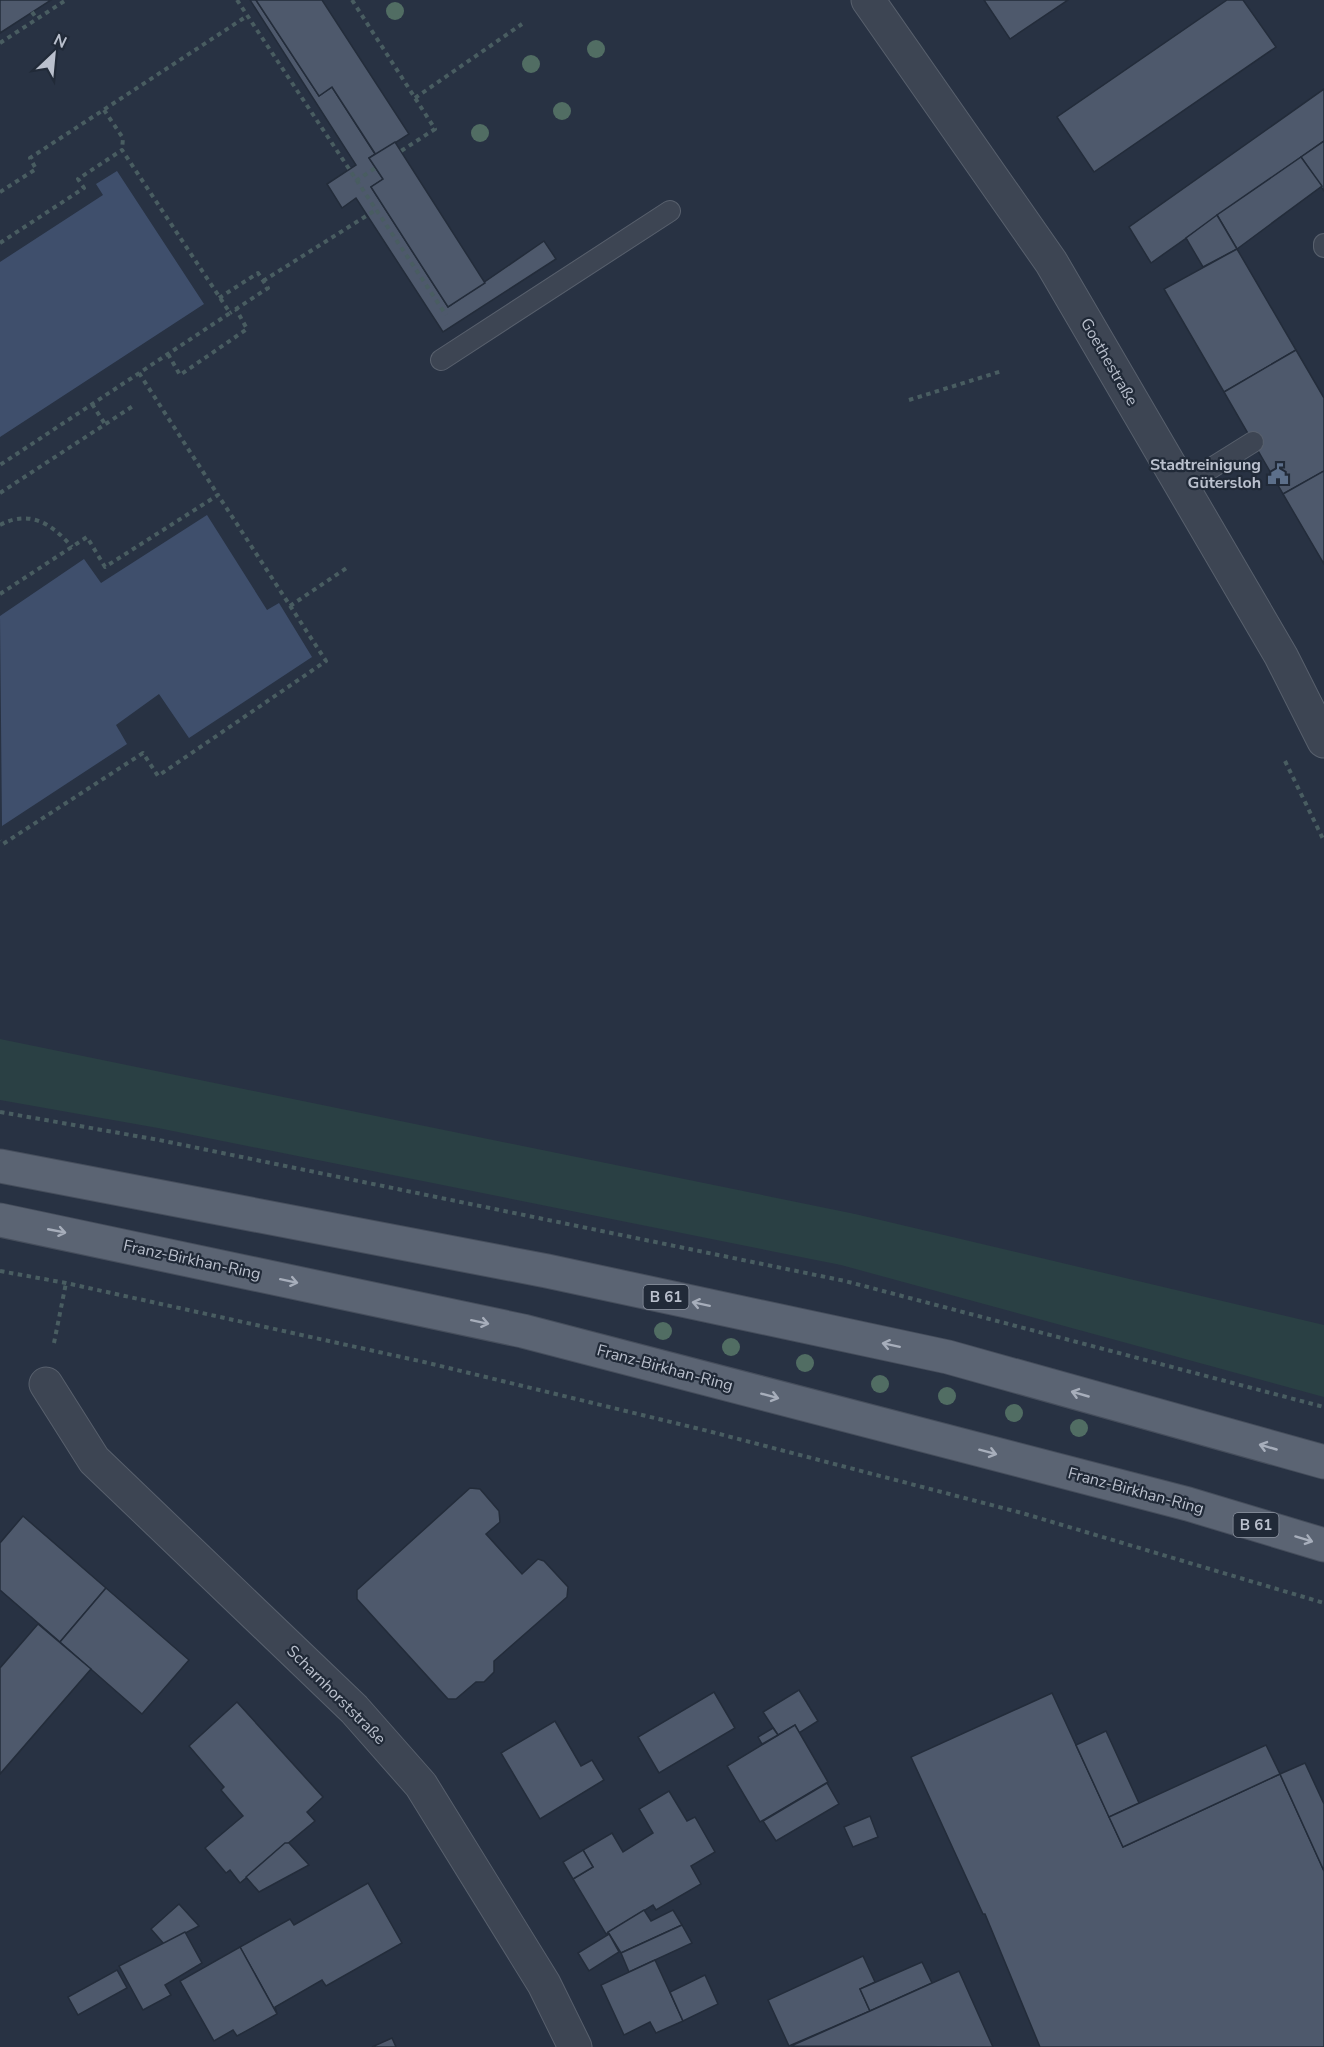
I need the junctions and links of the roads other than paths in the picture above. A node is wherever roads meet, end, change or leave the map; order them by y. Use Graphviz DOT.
graph roads {
  1 [pos="868,0"];
  2 [pos="670,211"];
  3 [pos="441,360"];
  4 [pos="1253,442"];
  5 [pos="1181,487"];
  6 [pos="1324,741"];
  7 [pos="0,1166"];
  8 [pos="0,1220"];
  9 [pos="46,1384"];
  10 [pos="1324,1462"];
  11 [pos="1324,1545"];
  12 [pos="575,2047"];
  1 -- 5 [label="street, Goethestraße"];
  2 -- 3 [label="lane"];
  4 -- 5 [label="lane"];
  5 -- 6 [label="street, Goethestraße"];
  10 -- 7 [label="main road, B 61, one-way"];
  8 -- 11 [label="main road, Franz-Birkhan-Ring / B 61, one-way"];
  9 -- 12 [label="street, Scharnhorststraße"];
}
